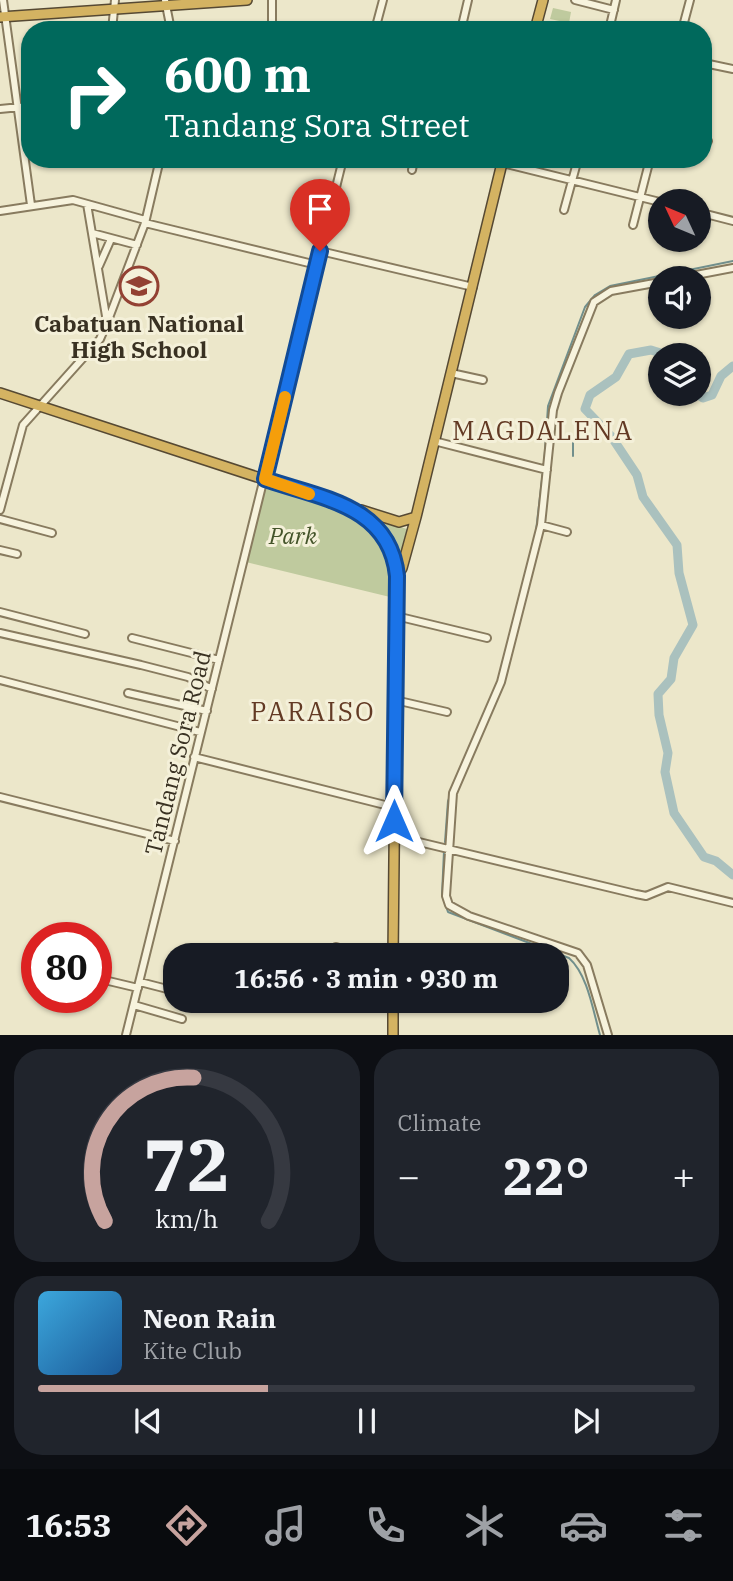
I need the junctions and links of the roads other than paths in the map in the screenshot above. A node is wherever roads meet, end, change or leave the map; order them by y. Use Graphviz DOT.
graph roads {
  1 [pos="3,0"];
  2 [pos="247,0"];
  3 [pos="272,0"];
  4 [pos="383,0"];
  5 [pos="468,0"];
  6 [pos="542,0"];
  7 [pos="575,0"];
  8 [pos="616,0"];
  9 [pos="690,0"];
  10 [pos="166,2"];
  11 [pos="116,4"];
  12 [pos="614,10"];
  13 [pos="3,17"];
  14 [pos="169,21"];
  15 [pos="272,21"];
  16 [pos="377,21"];
  17 [pos="463,21"];
  18 [pos="538,21"];
  19 [pos="611,21"];
  20 [pos="684,21"];
  21 [pos="712,65"];
  22 [pos="733,69"];
  23 [pos="19,107"];
  24 [pos="0,109"];
  25 [pos="21,122"];
  26 [pos="27,168"];
  27 [pos="158,168"];
  28 [pos="341,168"];
  29 [pos="501,168"];
  30 [pos="527,168"];
  31 [pos="576,168"];
  32 [pos="648,168"];
  33 [pos="572,181"];
  34 [pos="640,197"];
  35 [pos="648,199"];
  36 [pos="87,204"];
  37 [pos="32,205"];
  38 [pos="564,210"];
  39 [pos="0,211"];
  40 [pos="711,215"];
  41 [pos="145,221"];
  42 [pos="733,221"];
  43 [pos="634,225"];
  44 [pos="92,233"];
  45 [pos="111,239"];
  46 [pos="136,245"];
  47 [pos="320,251"];
  48 [pos="317,265"];
  49 [pos="98,268"];
  50 [pos="733,268"];
  51 [pos="711,272"];
  52 [pos="648,284"];
  53 [pos="473,287"];
  54 [pos="107,323"];
  55 [pos="451,373"];
  56 [pos="483,380"];
  57 [pos="0,393"];
  58 [pos="40,406"];
  59 [pos="434,440"];
  60 [pos="547,470"];
  61 [pos="265,479"];
  62 [pos="352,508"];
  63 [pos="0,510"];
  64 [pos="416,517"];
  65 [pos="0,519"];
  66 [pos="541,525"];
  67 [pos="568,532"];
  68 [pos="52,533"];
  69 [pos="0,550"];
  70 [pos="17,554"];
  71 [pos="397,576"];
  72 [pos="0,612"];
  73 [pos="396,616"];
  74 [pos="0,633"];
  75 [pos="85,634"];
  76 [pos="132,638"];
  77 [pos="487,638"];
  78 [pos="219,660"];
  79 [pos="0,680"];
  80 [pos="212,689"];
  81 [pos="128,694"];
  82 [pos="395,700"];
  83 [pos="206,711"];
  84 [pos="447,712"];
  85 [pos="200,732"];
  86 [pos="194,757"];
  87 [pos="0,797"];
  88 [pos="393,807"];
  89 [pos="394,836"];
  90 [pos="175,841"];
  91 [pos="448,848"];
  92 [pos="733,903"];
  93 [pos="393,943"];
  94 [pos="112,981"];
  95 [pos="139,985"];
  96 [pos="163,989"];
  97 [pos="134,1005"];
  98 [pos="393,1013"];
  99 [pos="182,1018"];
  100 [pos="126,1035"];
  101 [pos="393,1035"];
  102 [pos="608,1035"];
  1 -- 13 [label="street"];
  2 -- 10 [label="highway"];
  3 -- 15 [label="street"];
  4 -- 16 [label="street"];
  5 -- 17 [label="street"];
  6 -- 18 [label="highway"];
  7 -- 12 [label="street"];
  8 -- 12 [label="street"];
  9 -- 20 [label="street"];
  10 -- 11 [label="highway"];
  10 -- 14 [label="street"];
  11 -- 13 [label="highway"];
  12 -- 19 [label="street"];
  13 -- 23 [label="street"];
  21 -- 22 [label="street"];
  23 -- 24 [label="street"];
  23 -- 25 [label="street"];
  26 -- 37 [label="street"];
  27 -- 41 [label="street"];
  28 -- 47 [label="street, Tandang Sora Road"];
  29 -- 53 [label="highway"];
  30 -- 33 [label="street"];
  31 -- 33 [label="street"];
  32 -- 34 [label="street"];
  33 -- 34 [label="street"];
  33 -- 38 [label="street"];
  34 -- 35 [label="street"];
  34 -- 43 [label="street"];
  36 -- 37 [label="street"];
  36 -- 41 [label="street"];
  36 -- 44 [label="street"];
  37 -- 39 [label="street"];
  40 -- 42 [label="street"];
  41 -- 46 [label="street"];
  41 -- 48 [label="street"];
  44 -- 45 [label="street"];
  44 -- 49 [label="street"];
  45 -- 46 [label="street"];
  45 -- 49 [label="street"];
  46 -- 54 [label="street"];
  47 -- 48 [label="street, Tandang Sora Road"];
  47 -- 53 [label="street"];
  48 -- 61 [label="street, Tandang Sora Road"];
  49 -- 54 [label="street"];
  50 -- 51 [label="street"];
  52 -- 60 [label="street"];
  53 -- 55 [label="highway"];
  54 -- 58 [label="street"];
  55 -- 56 [label="street"];
  55 -- 59 [label="highway"];
  57 -- 58 [label="highway"];
  58 -- 61 [label="highway"];
  58 -- 63 [label="street"];
  59 -- 60 [label="street"];
  59 -- 64 [label="highway"];
  60 -- 66 [label="street"];
  61 -- 62 [label="highway"];
  61 -- 78 [label="street, Tandang Sora Road"];
  62 -- 64 [label="highway"];
  62 -- 71 [label="highway"];
  64 -- 71 [label="highway"];
  65 -- 68 [label="street"];
  66 -- 67 [label="street"];
  66 -- 91 [label="street"];
  69 -- 70 [label="street"];
  71 -- 73 [label="highway"];
  72 -- 75 [label="street"];
  73 -- 77 [label="street"];
  73 -- 82 [label="highway"];
  74 -- 80 [label="street"];
  76 -- 78 [label="street"];
  78 -- 80 [label="street, Tandang Sora Road"];
  79 -- 85 [label="street"];
  80 -- 83 [label="street, Tandang Sora Road"];
  81 -- 83 [label="street"];
  82 -- 84 [label="street"];
  82 -- 88 [label="highway"];
  83 -- 85 [label="street, Tandang Sora Road"];
  85 -- 86 [label="street, Tandang Sora Road"];
  86 -- 88 [label="street"];
  86 -- 90 [label="street, Tandang Sora Road"];
  87 -- 90 [label="street"];
  88 -- 89 [label="highway"];
  89 -- 91 [label="street"];
  89 -- 93 [label="highway"];
  90 -- 95 [label="street, Tandang Sora Road"];
  91 -- 92 [label="street"];
  91 -- 102 [label="street"];
  94 -- 95 [label="street"];
  95 -- 96 [label="street"];
  95 -- 97 [label="street, Tandang Sora Road"];
  97 -- 99 [label="street"];
  97 -- 100 [label="street, Tandang Sora Road"];
  98 -- 101 [label="highway"];
}
